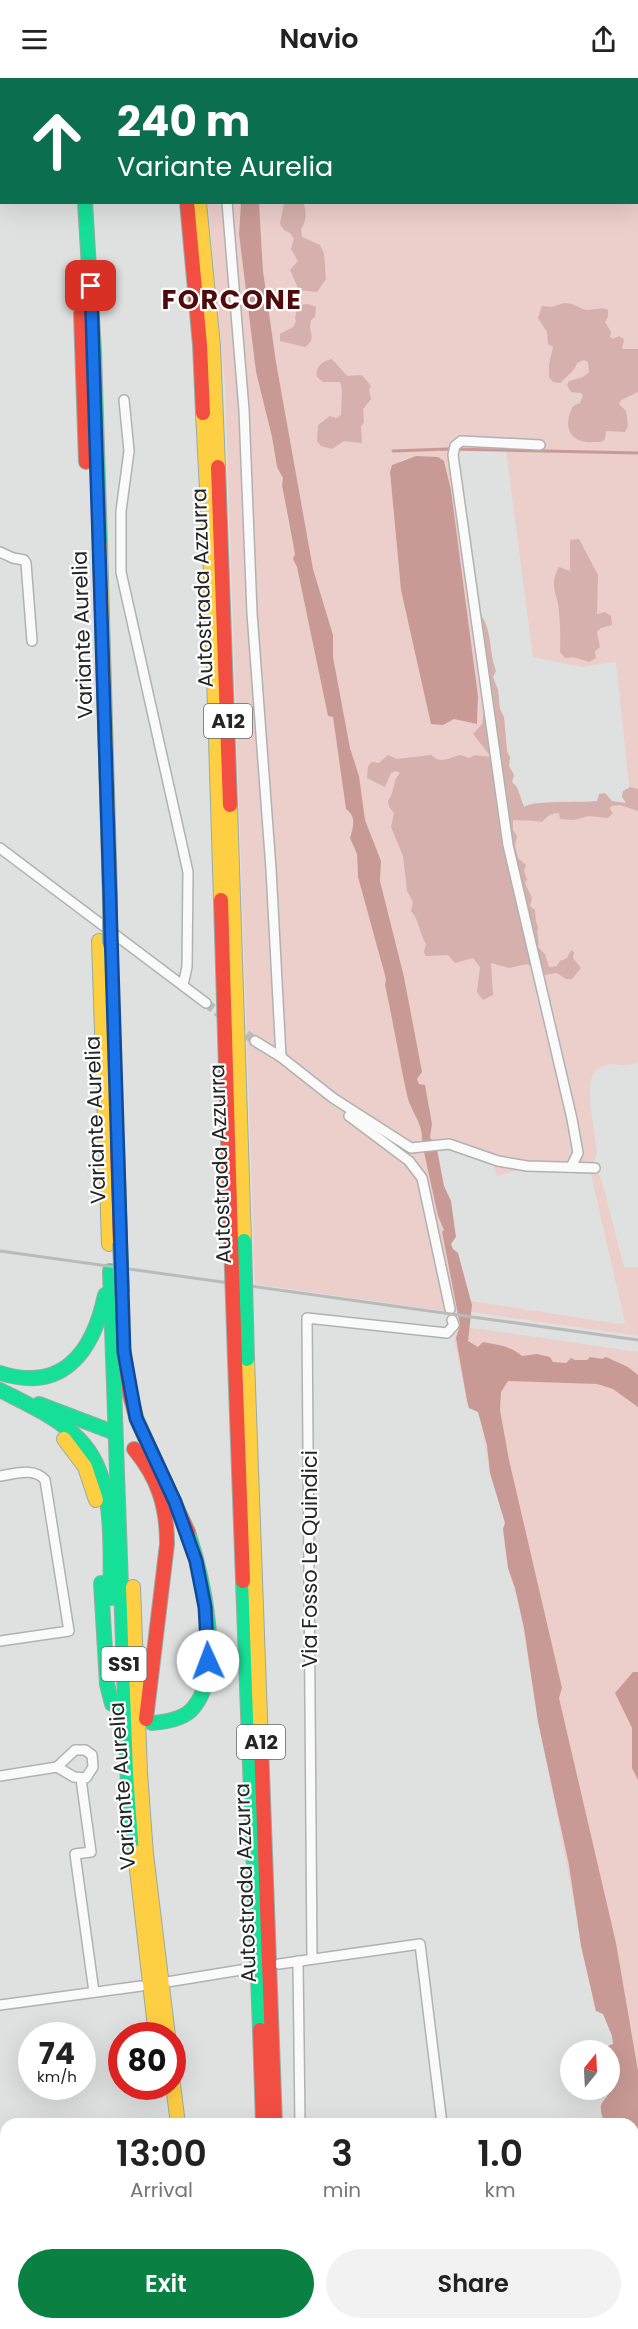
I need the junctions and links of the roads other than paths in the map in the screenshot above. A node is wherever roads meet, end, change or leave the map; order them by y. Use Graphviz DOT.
graph roads {
  1 [pos="74,204"];
  2 [pos="85,204"];
  3 [pos="187,204"];
  4 [pos="199,204"];
  5 [pos="227,204"];
  6 [pos="86,305"];
  7 [pos="124,400"];
  8 [pos="540,445"];
  9 [pos="0,552"];
  10 [pos="32,641"];
  11 [pos="0,848"];
  12 [pos="183,985"];
  13 [pos="206,1003"];
  14 [pos="255,1041"];
  15 [pos="281,1057"];
  16 [pos="320,1089"];
  17 [pos="571,1167"];
  18 [pos="594,1168"];
  19 [pos="237,1241"];
  20 [pos="115,1244"];
  21 [pos="113,1292"];
  22 [pos="450,1309"];
  23 [pos="452,1320"];
  24 [pos="124,1352"];
  25 [pos="241,1359"];
  26 [pos="0,1373"];
  27 [pos="4,1392"];
  28 [pos="110,1431"];
  29 [pos="134,1449"];
  30 [pos="0,1476"];
  31 [pos="0,1641"];
  32 [pos="112,1704"];
  33 [pos="152,1723"];
  34 [pos="57,1767"];
  35 [pos="140,1773"];
  36 [pos="0,1776"];
  37 [pos="81,1779"];
  38 [pos="128,1787"];
  39 [pos="312,1958"];
  40 [pos="298,1961"];
  41 [pos="279,1964"];
  42 [pos="247,1969"];
  43 [pos="167,1982"];
  44 [pos="141,1986"];
  45 [pos="94,1992"];
  46 [pos="0,2006"];
  47 [pos="154,2022"];
  48 [pos="166,2022"];
  49 [pos="164,2100"];
  50 [pos="175,2100"];
  51 [pos="166,2118"];
  52 [pos="177,2118"];
  53 [pos="263,2118"];
  54 [pos="275,2118"];
  55 [pos="300,2118"];
  56 [pos="441,2118"];
  1 -- 6 [label="highway, Variante Aurelia / SS1"];
  2 -- 6 [label="highway, Variante Aurelia / SS1"];
  3 -- 19 [label="highway, Autostrada Azzurra / A12"];
  4 -- 19 [label="highway, Autostrada Azzurra / A12"];
  5 -- 15 [label="street"];
  6 -- 20 [label="highway, Variante Aurelia / SS1"];
  7 -- 12 [label="street"];
  8 -- 17 [label="street"];
  9 -- 10 [label="street"];
  11 -- 12 [label="street"];
  12 -- 13 [label="street"];
  14 -- 15 [label="street"];
  15 -- 16 [label="street"];
  16 -- 17 [label="street"];
  16 -- 22 [label="street"];
  17 -- 18 [label="street"];
  19 -- 25 [label="highway, Autostrada Azzurra / A12, bridge"];
  20 -- 21 [label="highway, Variante Aurelia / SS1, bridge"];
  20 -- 21 [label="highway, Variante Aurelia / SS1"];
  21 -- 24 [label="highway, Variante Aurelia / SS1"];
  21 -- 26 [label="highway"];
  21 -- 38 [label="highway, Variante Aurelia / SS1"];
  23 -- 39 [label="street, Via Fosso Le Quindici"];
  24 -- 33 [label="highway"];
  24 -- 35 [label="highway, Variante Aurelia / SS1"];
  25 -- 53 [label="highway, Autostrada Azzurra / A12"];
  25 -- 54 [label="highway, Autostrada Azzurra / A12"];
  27 -- 28 [label="highway"];
  27 -- 32 [label="highway"];
  27 -- 38 [label="highway"];
  29 -- 35 [label="highway"];
  30 -- 31 [label="street"];
  34 -- 36 [label="street"];
  34 -- 37 [label="street"];
  34 -- 37 [label="street"];
  35 -- 48 [label="highway, Variante Aurelia / SS1"];
  37 -- 45 [label="street"];
  38 -- 47 [label="highway, Variante Aurelia / SS1"];
  39 -- 40 [label="street"];
  39 -- 56 [label="street"];
  40 -- 41 [label="street"];
  40 -- 55 [label="street"];
  42 -- 43 [label="street"];
  44 -- 45 [label="street"];
  45 -- 46 [label="street"];
  49 -- 51 [label="highway"];
  50 -- 52 [label="highway"];
}
